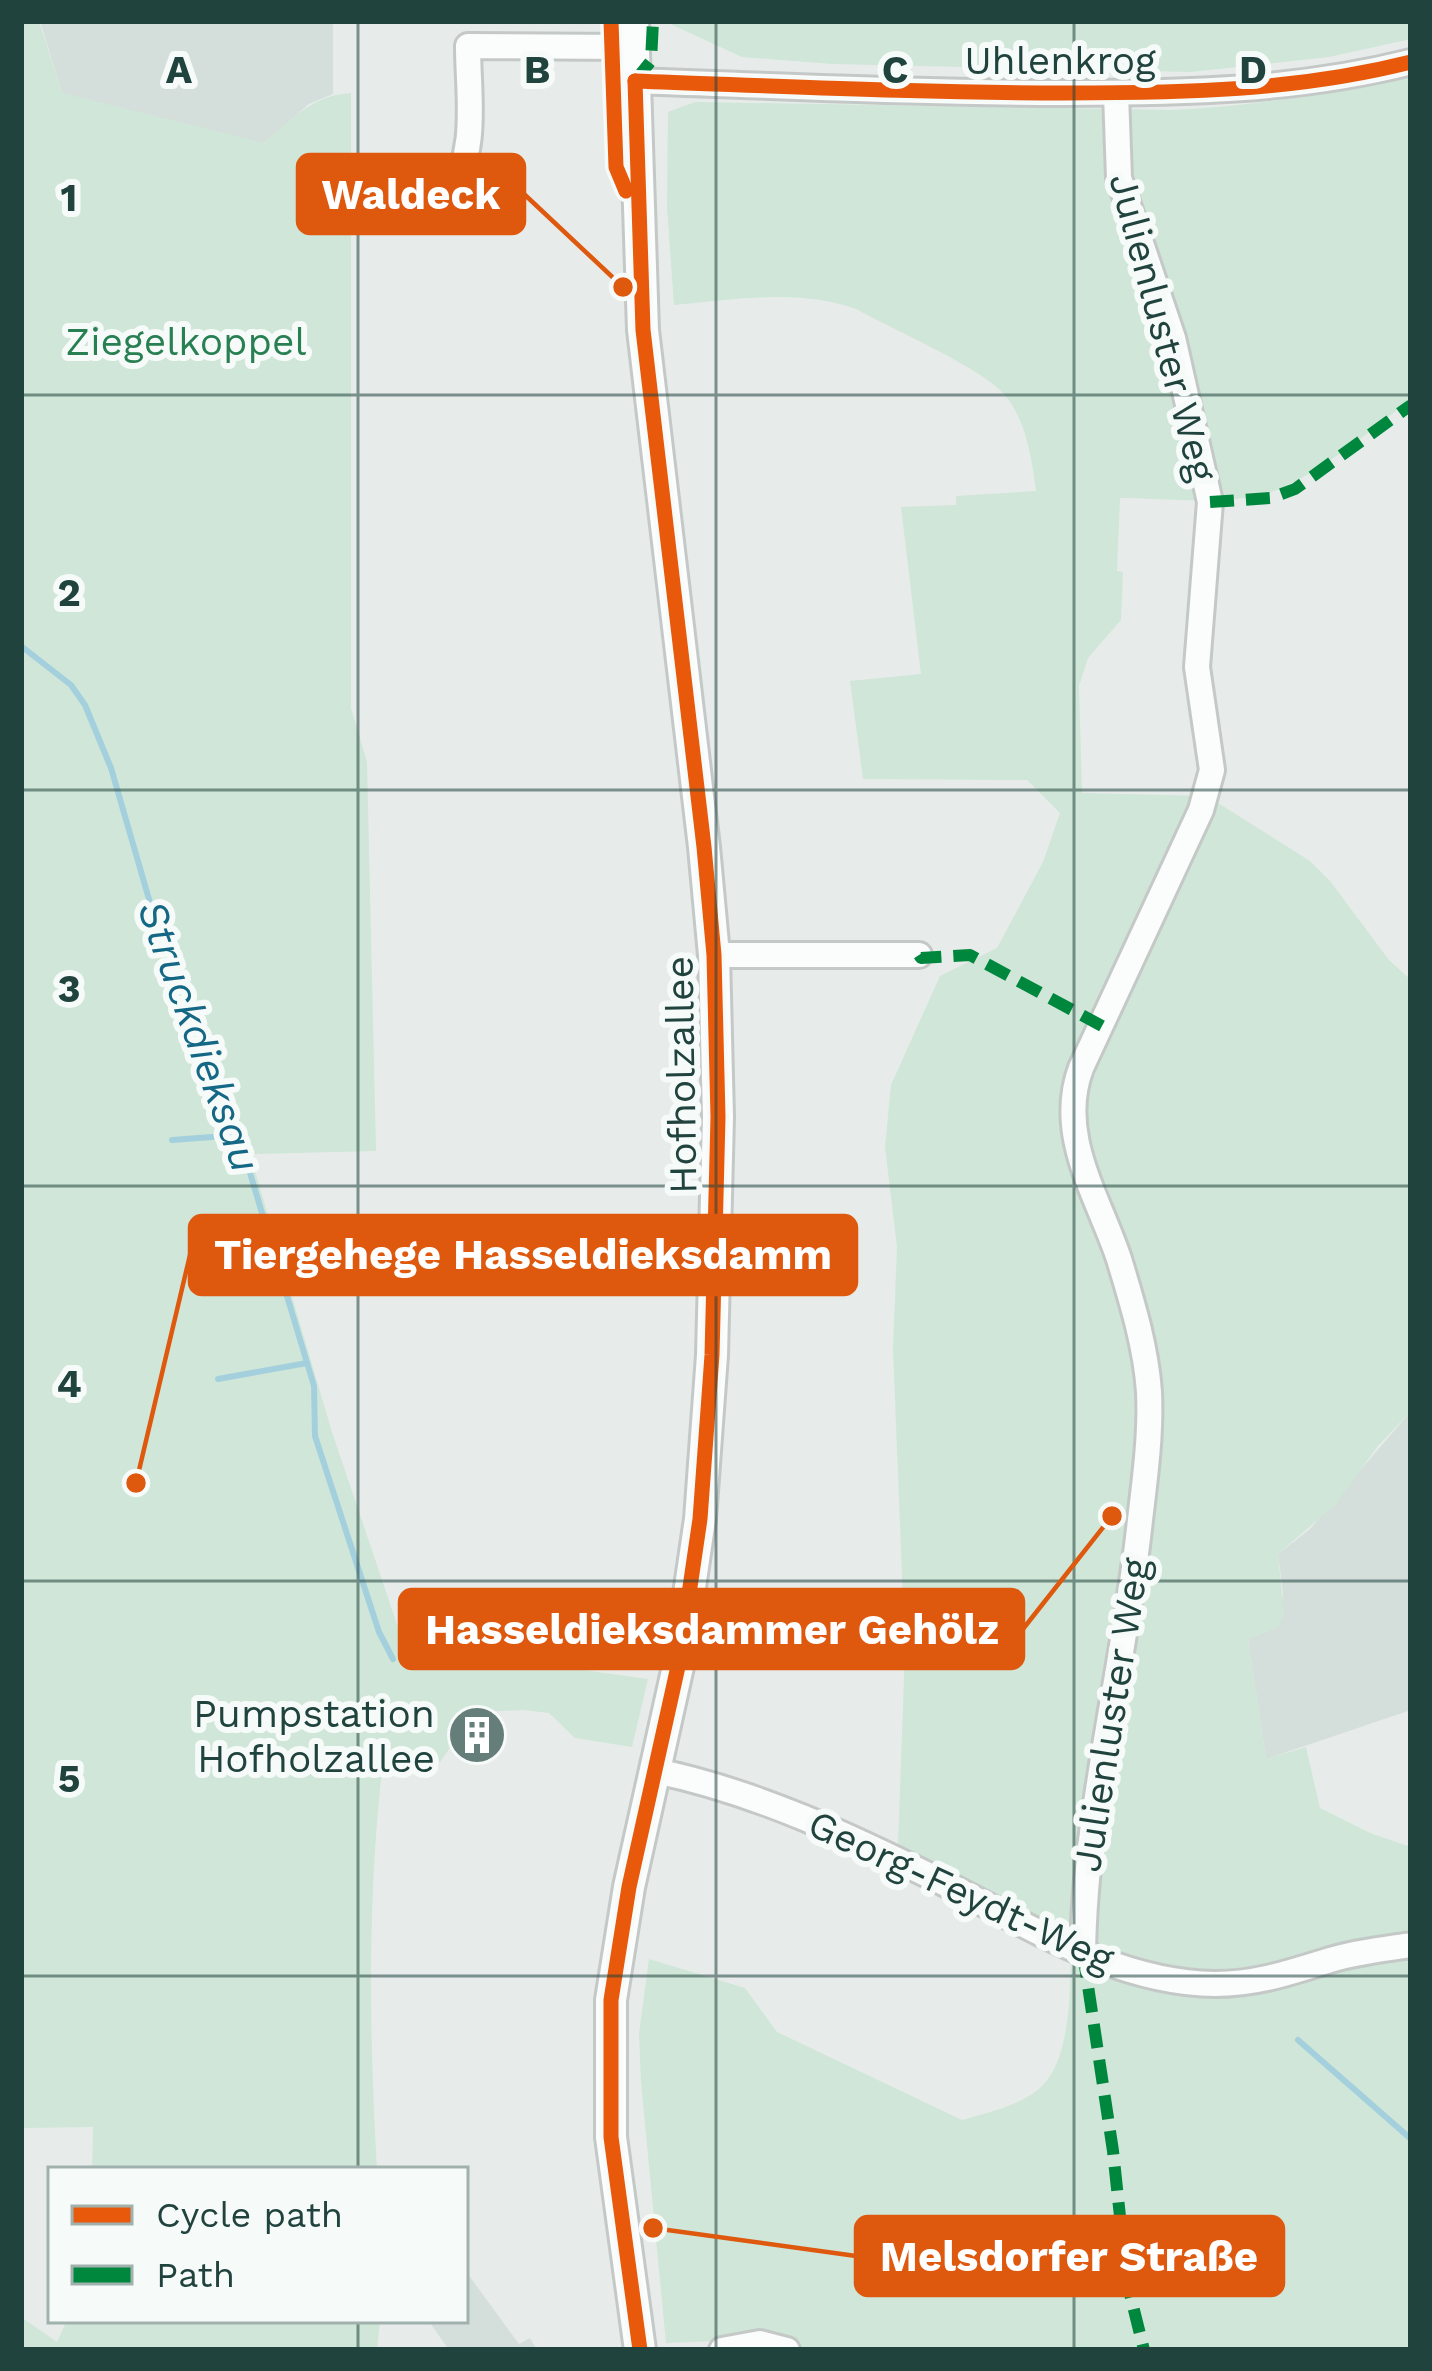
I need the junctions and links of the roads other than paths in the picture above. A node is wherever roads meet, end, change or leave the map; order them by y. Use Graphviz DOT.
graph roads {
  1 [pos="633,34"];
  2 [pos="1411,62"];
  3 [pos="634,81"];
  4 [pos="1116,93"];
  5 [pos="448,194"];
  6 [pos="714,955"];
  7 [pos="919,955"];
  8 [pos="656,1772"];
  9 [pos="1411,1945"];
  10 [pos="1083,1953"];
  11 [pos="640,2350"];
  12 [pos="722,2350"];
  13 [pos="787,2350"];
  1 -- 3 [label="street, Hofholzallee"];
  1 -- 5 [label="street"];
  2 -- 4 [label="street, Uhlenkrog"];
  3 -- 4 [label="street, Uhlenkrog"];
  3 -- 6 [label="street, Hofholzallee"];
  4 -- 10 [label="street, Julienluster Weg"];
  6 -- 7 [label="street"];
  6 -- 8 [label="street, Hofholzallee"];
  8 -- 10 [label="street, Georg-Feydt-Weg"];
  8 -- 11 [label="street, Hofholzallee"];
  9 -- 10 [label="street, Georg-Feydt-Weg"];
  12 -- 13 [label="street"];
}
